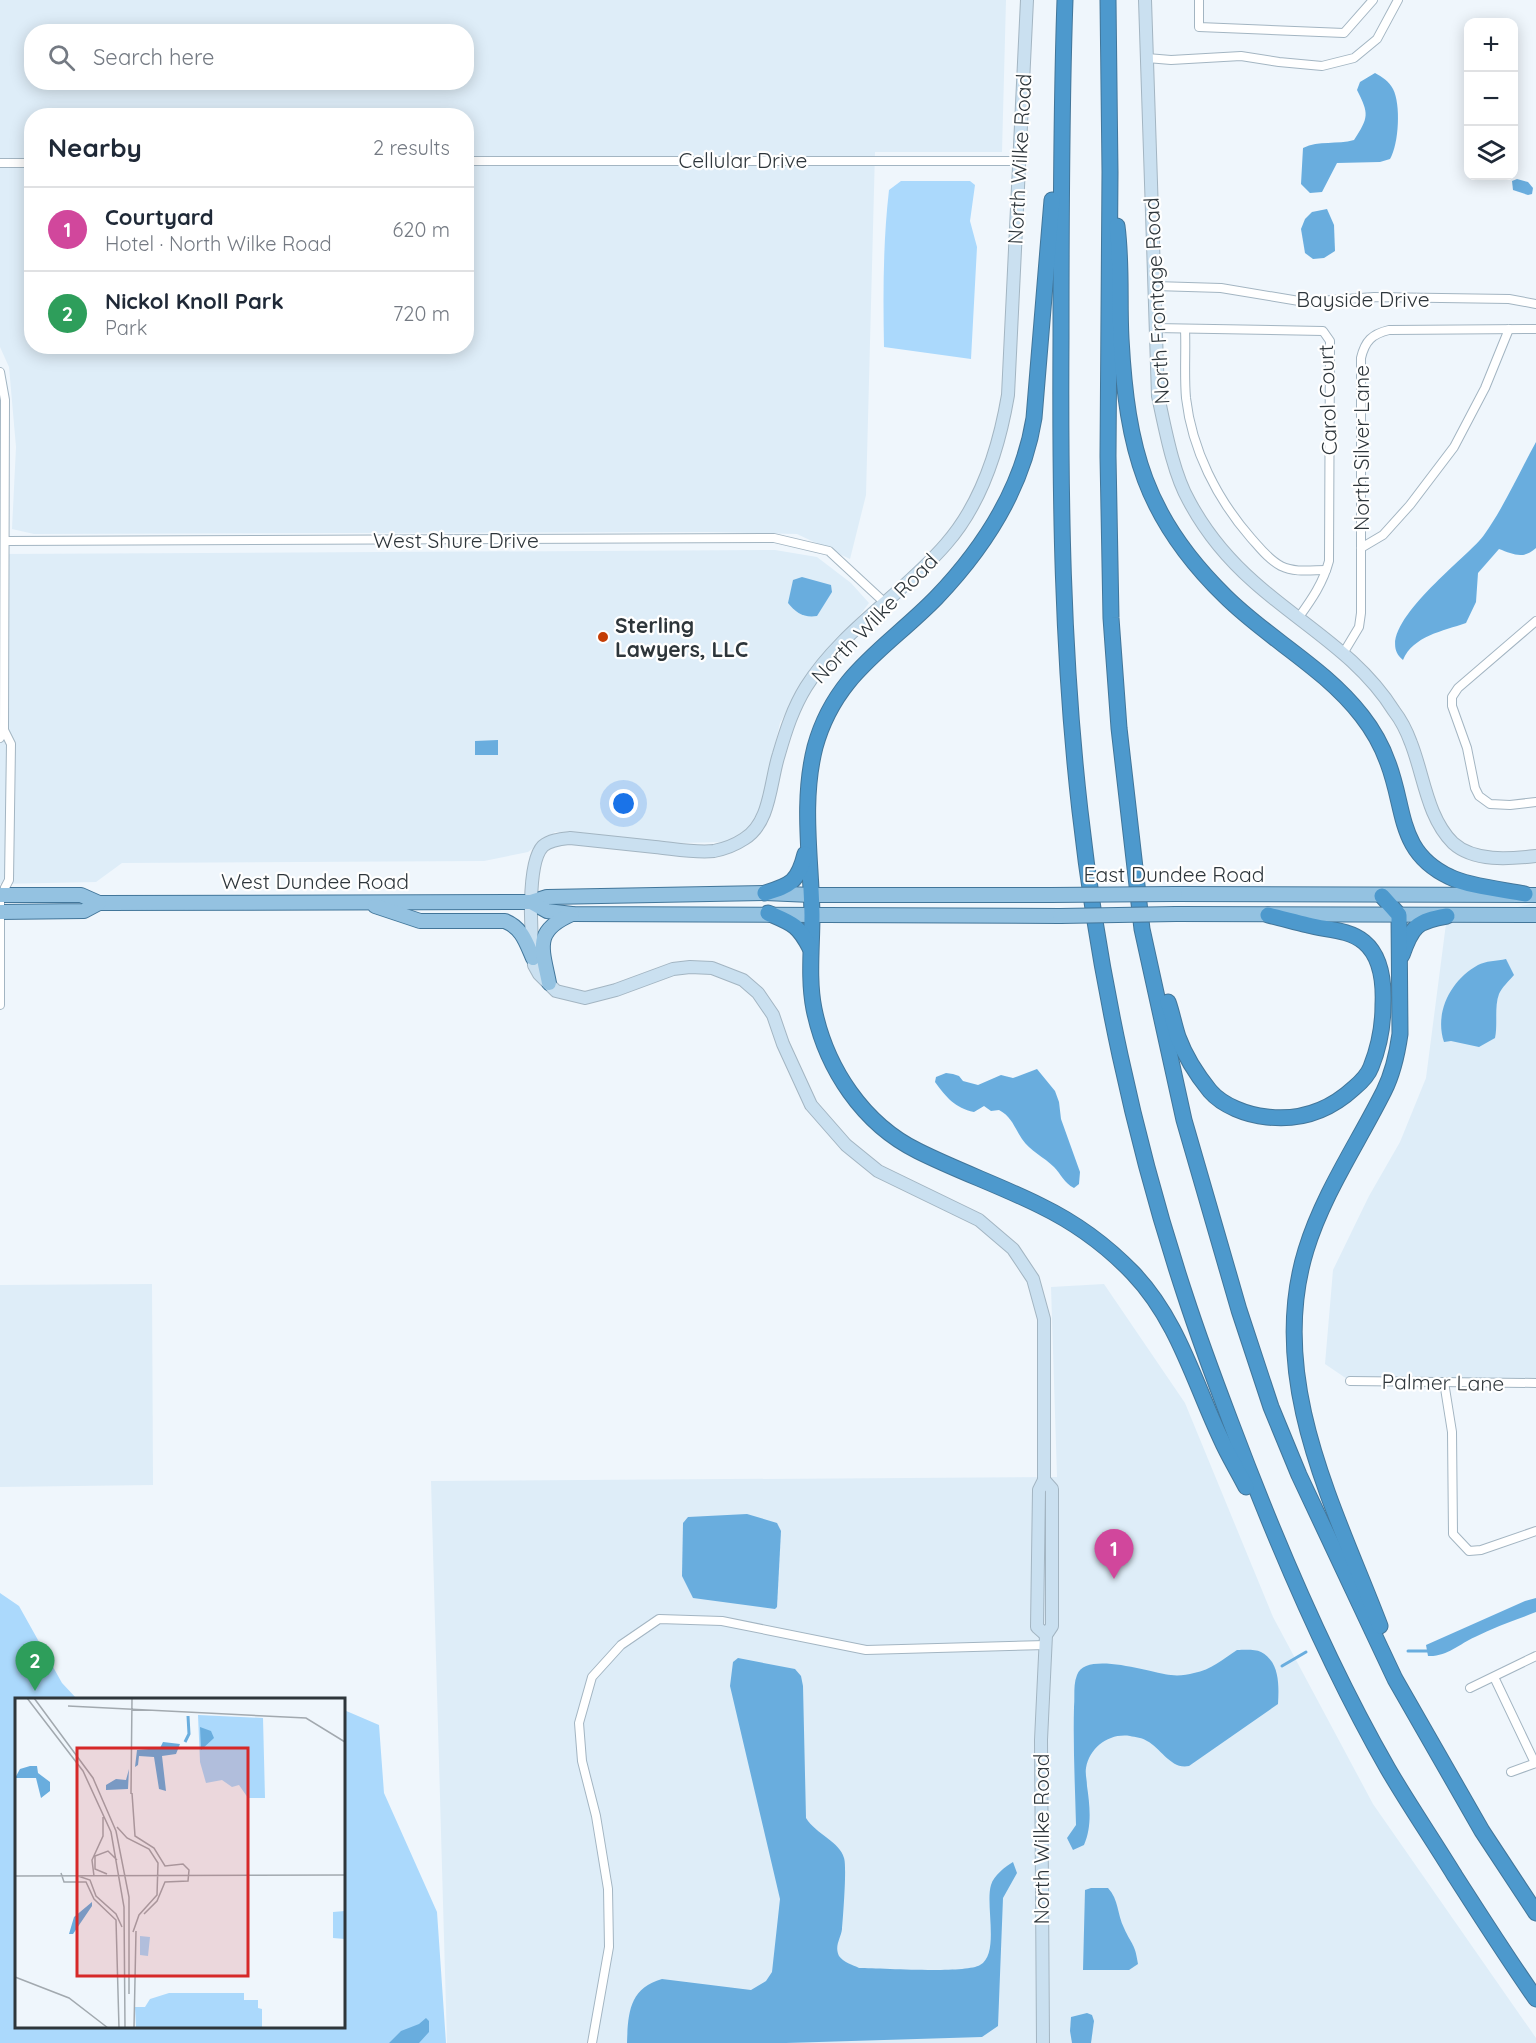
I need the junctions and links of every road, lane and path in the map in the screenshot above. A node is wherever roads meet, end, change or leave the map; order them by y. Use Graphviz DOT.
graph roads {
  1 [pos="1027,0"];
  2 [pos="1065,0"];
  3 [pos="1108,0"];
  4 [pos="1145,0"];
  5 [pos="1199,0"];
  6 [pos="1373,0"];
  7 [pos="1398,0"];
  8 [pos="1147,58"];
  9 [pos="1061,112"];
  10 [pos="474,161"];
  11 [pos="1020,161"];
  12 [pos="0,162"];
  13 [pos="24,163"];
  14 [pos="1110,172"];
  15 [pos="1155,286"];
  16 [pos="1536,304"];
  17 [pos="1155,328"];
  18 [pos="1185,328"];
  19 [pos="1509,329"];
  20 [pos="1536,329"];
  21 [pos="0,372"];
  22 [pos="6,542"];
  23 [pos="1361,548"];
  24 [pos="1326,570"];
  25 [pos="884,602"];
  26 [pos="1299,617"];
  27 [pos="1536,621"];
  28 [pos="1344,652"];
  29 [pos="2,734"];
  30 [pos="1536,802"];
  31 [pos="807,845"];
  32 [pos="1536,856"];
  33 [pos="765,893"];
  34 [pos="0,895"];
  35 [pos="811,895"];
  36 [pos="1530,895"];
  37 [pos="1382,896"];
  38 [pos="362,902"];
  39 [pos="531,902"];
  40 [pos="99,903"];
  41 [pos="0,912"];
  42 [pos="768,913"];
  43 [pos="572,914"];
  44 [pos="812,914"];
  45 [pos="1268,915"];
  46 [pos="1399,915"];
  47 [pos="1536,915"];
  48 [pos="1447,916"];
  49 [pos="812,952"];
  50 [pos="1147,954"];
  51 [pos="534,958"];
  52 [pos="1399,966"];
  53 [pos="549,983"];
  54 [pos="0,1005"];
  55 [pos="1350,1381"];
  56 [pos="1444,1382"];
  57 [pos="1536,1383"];
  58 [pos="1536,1532"];
  59 [pos="1284,1555"];
  60 [pos="1046,1640"];
  61 [pos="1536,1656"];
  62 [pos="1494,1677"];
  63 [pos="1470,1688"];
  64 [pos="1412,1707"];
  65 [pos="1535,1763"];
  66 [pos="1510,1772"];
  67 [pos="1536,1913"];
  68 [pos="1536,1999"];
  69 [pos="592,2043"];
  70 [pos="1043,2043"];
  1 -- 11 [label="street, North Wilke Road"];
  2 -- 9 [label="highway"];
  3 -- 14 [label="highway"];
  4 -- 8 [label="street, North Frontage Road"];
  5 -- 6 [label="street"];
  7 -- 8 [label="street"];
  8 -- 15 [label="street, North Frontage Road"];
  9 -- 31 [label="highway"];
  9 -- 59 [label="highway"];
  10 -- 11 [label="street, Cellular Drive"];
  11 -- 25 [label="street, North Wilke Road"];
  12 -- 13 [label="street"];
  14 -- 36 [label="highway"];
  14 -- 50 [label="highway"];
  15 -- 16 [label="street, Bayside Drive"];
  15 -- 17 [label="street, North Frontage Road"];
  17 -- 18 [label="street, Carol Court"];
  17 -- 26 [label="street, North Frontage Road"];
  18 -- 24 [label="street"];
  18 -- 24 [label="street, Carol Court"];
  19 -- 20 [label="street, North Silver Lane"];
  19 -- 23 [label="street"];
  19 -- 23 [label="street, North Silver Lane"];
  21 -- 22 [label="street"];
  22 -- 25 [label="street, West Shure Drive"];
  22 -- 29 [label="street"];
  23 -- 28 [label="street, North Silver Lane"];
  24 -- 26 [label="street, Carol Court"];
  25 -- 39 [label="street, North Wilke Road"];
  26 -- 28 [label="street, North Frontage Road"];
  27 -- 30 [label="street"];
  28 -- 32 [label="street, North Frontage Road"];
  29 -- 34 [label="street"];
  31 -- 33 [label="highway"];
  31 -- 35 [label="highway"];
  33 -- 35 [label="main road, West Dundee Road"];
  33 -- 39 [label="main road, West Dundee Road"];
  34 -- 40 [label="main road, West Dundee Road"];
  34 -- 41 [label="street"];
  35 -- 37 [label="main road, East Dundee Road, bridge"];
  35 -- 44 [label="highway"];
  36 -- 37 [label="main road, East Dundee Road"];
  37 -- 46 [label="highway"];
  38 -- 39 [label="main road, West Dundee Road"];
  38 -- 40 [label="main road, West Dundee Road"];
  38 -- 51 [label="main road"];
  39 -- 43 [label="main road, West Dundee Road"];
  39 -- 51 [label="street, North Wilke Road"];
  40 -- 41 [label="main road, West Dundee Road"];
  41 -- 54 [label="street"];
  42 -- 43 [label="main road, West Dundee Road"];
  42 -- 44 [label="main road, West Dundee Road"];
  42 -- 49 [label="highway"];
  43 -- 53 [label="main road"];
  44 -- 45 [label="main road, East Dundee Road, bridge"];
  44 -- 49 [label="highway"];
  45 -- 46 [label="main road, East Dundee Road"];
  45 -- 50 [label="highway"];
  46 -- 48 [label="main road, East Dundee Road"];
  46 -- 52 [label="highway"];
  47 -- 48 [label="main road, East Dundee Road"];
  48 -- 52 [label="highway"];
  49 -- 59 [label="highway"];
  50 -- 64 [label="highway"];
  51 -- 53 [label="street, North Wilke Road"];
  52 -- 64 [label="highway"];
  53 -- 60 [label="street, North Wilke Road"];
  55 -- 56 [label="street, Palmer Lane"];
  56 -- 57 [label="street, Palmer Lane"];
  56 -- 58 [label="street"];
  59 -- 68 [label="highway"];
  60 -- 69 [label="street"];
  60 -- 70 [label="street, North Wilke Road"];
  61 -- 62 [label="street"];
  62 -- 63 [label="street"];
  62 -- 65 [label="street"];
  64 -- 67 [label="highway"];
  65 -- 66 [label="street"];
}
